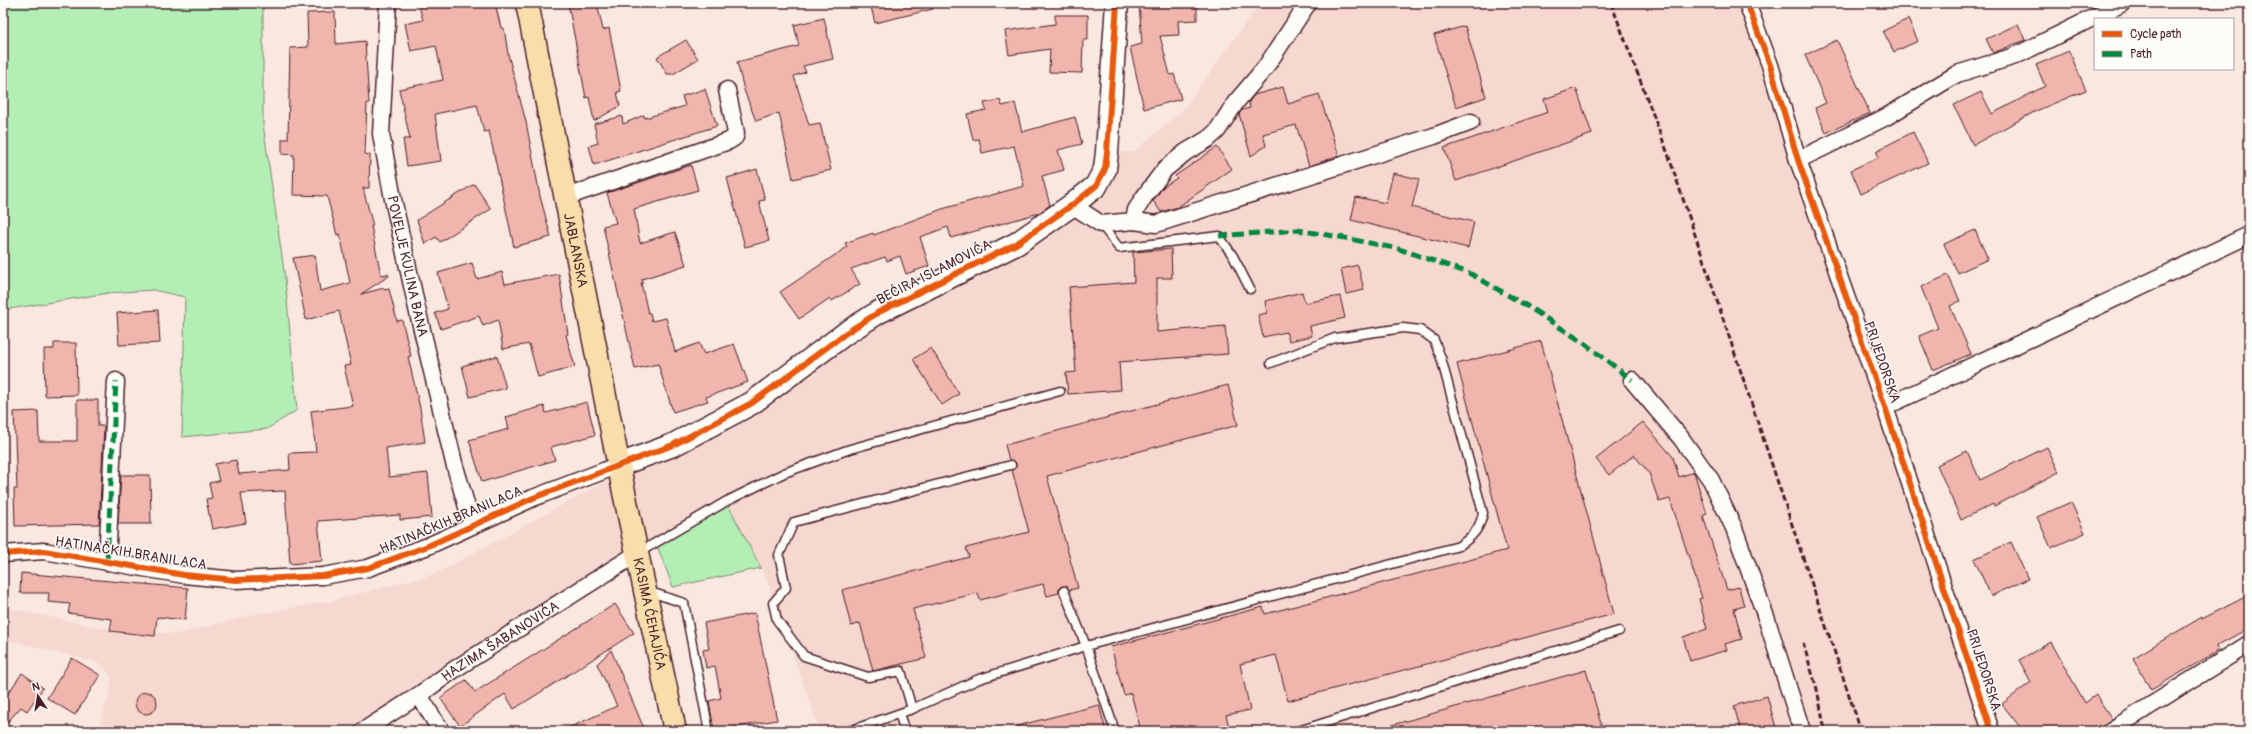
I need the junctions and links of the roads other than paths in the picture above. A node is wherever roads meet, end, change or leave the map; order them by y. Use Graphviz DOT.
graph roads {
  1 [pos="388,3"];
  2 [pos="527,3"];
  3 [pos="1117,3"];
  4 [pos="1308,3"];
  5 [pos="1747,3"];
  6 [pos="2123,3"];
  7 [pos="727,90"];
  8 [pos="1471,122"];
  9 [pos="1798,160"];
  10 [pos="566,197"];
  11 [pos="1072,205"];
  12 [pos="1134,221"];
  13 [pos="1101,224"];
  14 [pos="2249,235"];
  15 [pos="1250,288"];
  16 [pos="1271,363"];
  17 [pos="1632,380"];
  18 [pos="116,381"];
  19 [pos="1060,391"];
  20 [pos="1885,406"];
  21 [pos="619,465"];
  22 [pos="1011,465"];
  23 [pos="625,497"];
  24 [pos="472,524"];
  25 [pos="638,553"];
  26 [pos="3,554"];
  27 [pos="106,562"];
  28 [pos="646,591"];
  29 [pos="1064,592"];
  30 [pos="1619,631"];
  31 [pos="2247,645"];
  32 [pos="1086,646"];
  33 [pos="419,695"];
  34 [pos="912,709"];
  35 [pos="899,714"];
  36 [pos="1303,730"];
  37 [pos="363,731"];
  38 [pos="441,731"];
  39 [pos="675,731"];
  40 [pos="709,731"];
  41 [pos="850,731"];
  42 [pos="905,731"];
  43 [pos="1115,731"];
  44 [pos="1802,731"];
  45 [pos="1991,731"];
  46 [pos="2110,731"];
  1 -- 24 [label="street, POVELJE KULINA BANA"];
  2 -- 10 [label="main road, JABLANSKA"];
  3 -- 11 [label="street, BEĆIRA ISLAMOVIĆA"];
  4 -- 12 [label="street"];
  5 -- 9 [label="street, PRIJEDORSKA"];
  6 -- 9 [label="street"];
  7 -- 10 [label="street"];
  8 -- 12 [label="street"];
  9 -- 20 [label="street, PRIJEDORSKA"];
  10 -- 21 [label="main road, JABLANSKA"];
  11 -- 13 [label="street"];
  11 -- 21 [label="street, BEĆIRA ISLAMOVIĆA"];
  12 -- 13 [label="street"];
  13 -- 15 [label="lane"];
  14 -- 20 [label="street"];
  16 -- 32 [label="lane"];
  17 -- 44 [label="street"];
  18 -- 27 [label="street"];
  19 -- 25 [label="lane"];
  20 -- 45 [label="street, PRIJEDORSKA"];
  21 -- 23 [label="main road, JABLANSKA"];
  21 -- 24 [label="street, HATINAČKIH BRANILACA"];
  22 -- 34 [label="lane"];
  23 -- 25 [label="main road, KASIMA ĆEHAJIĆA"];
  24 -- 27 [label="street, HATINAČKIH BRANILACA"];
  25 -- 28 [label="main road, KASIMA ĆEHAJIĆA"];
  25 -- 33 [label="street, HAZIMA ŠABANOVIĆA"];
  26 -- 27 [label="street, HATINAČKIH BRANILACA"];
  28 -- 39 [label="main road, KASIMA ĆEHAJIĆA"];
  28 -- 40 [label="lane"];
  29 -- 32 [label="lane"];
  30 -- 36 [label="lane"];
  31 -- 46 [label="street"];
  32 -- 34 [label="lane"];
  32 -- 43 [label="lane"];
  33 -- 37 [label="street, HAZIMA ŠABANOVIĆA"];
  33 -- 38 [label="street"];
  34 -- 35 [label="lane"];
  35 -- 41 [label="lane"];
  35 -- 42 [label="lane"];
}
